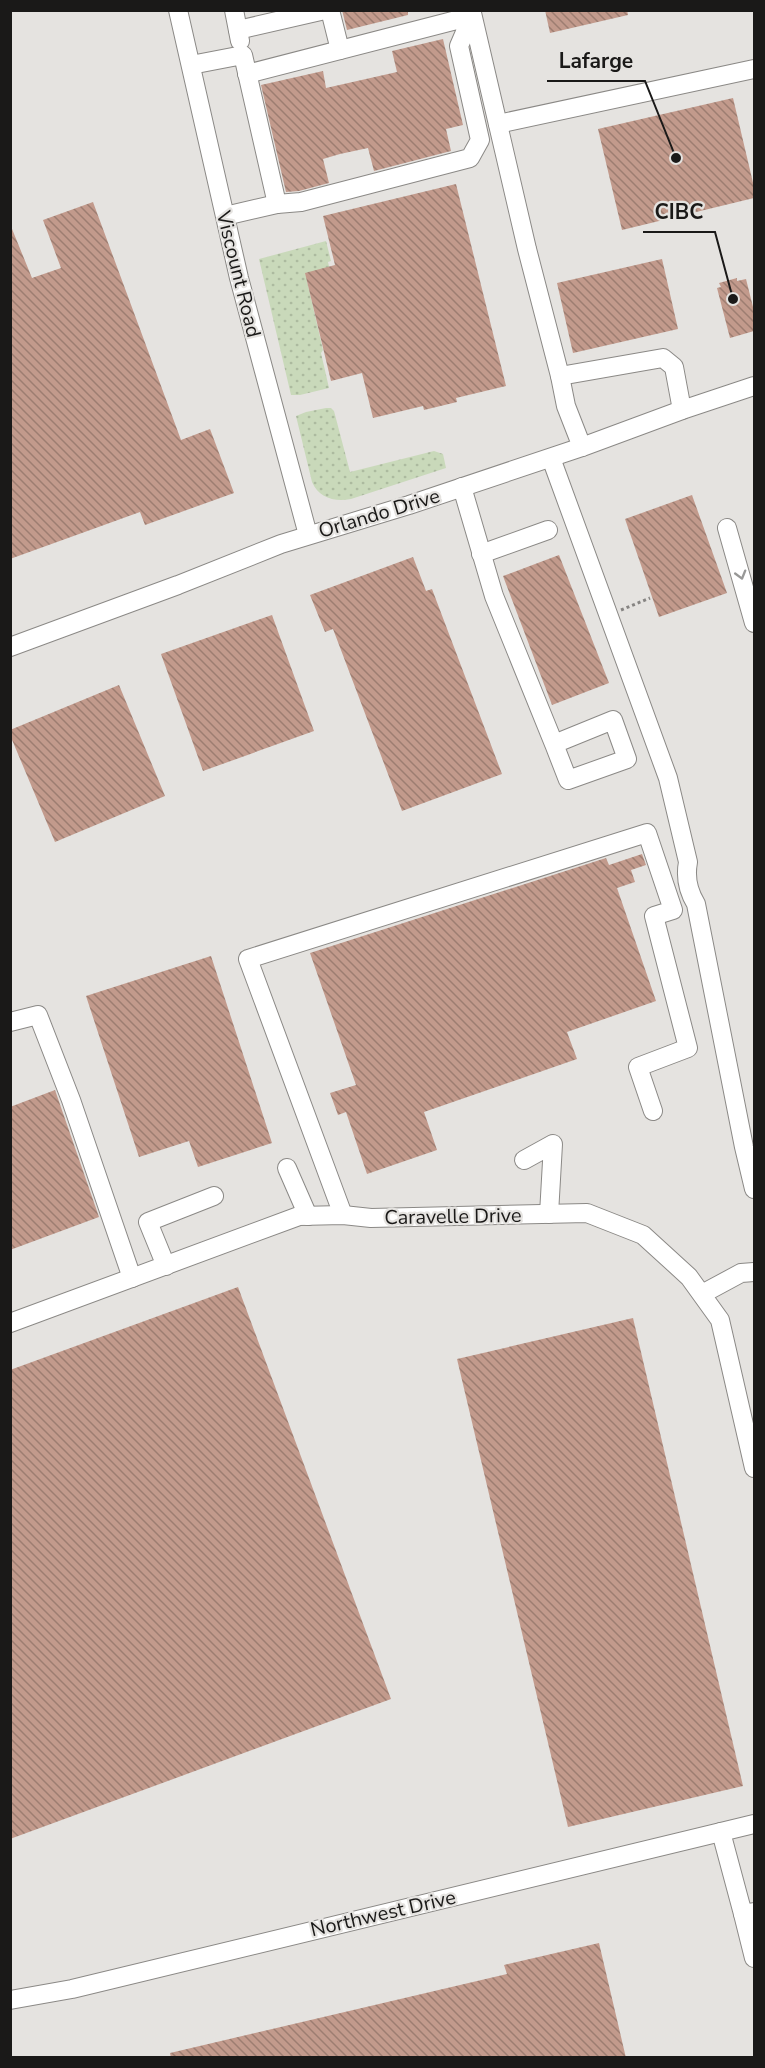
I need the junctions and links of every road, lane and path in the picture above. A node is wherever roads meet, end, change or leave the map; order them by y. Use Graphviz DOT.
graph roads {
  1 [pos="178,10"];
  2 [pos="234,10"];
  3 [pos="325,10"];
  4 [pos="330,10"];
  5 [pos="472,13"];
  6 [pos="238,30"];
  7 [pos="340,50"];
  8 [pos="243,55"];
  9 [pos="190,65"];
  10 [pos="754,69"];
  11 [pos="248,74"];
  12 [pos="498,124"];
  13 [pos="278,204"];
  14 [pos="225,216"];
  15 [pos="560,376"];
  16 [pos="753,387"];
  17 [pos="682,410"];
  18 [pos="582,447"];
  19 [pos="551,458"];
  20 [pos="462,487"];
  21 [pos="727,528"];
  22 [pos="548,530"];
  23 [pos="308,535"];
  24 [pos="481,554"];
  25 [pos="650,598"];
  26 [pos="608,615"];
  27 [pos="754,623"];
  28 [pos="10,647"];
  29 [pos="554,744"];
  30 [pos="10,1022"];
  31 [pos="653,1111"];
  32 [pos="524,1160"];
  33 [pos="287,1168"];
  34 [pos="754,1189"];
  35 [pos="214,1196"];
  36 [pos="549,1214"];
  37 [pos="343,1215"];
  38 [pos="308,1216"];
  39 [pos="166,1266"];
  40 [pos="754,1272"];
  41 [pos="132,1278"];
  42 [pos="702,1294"];
  43 [pos="10,1323"];
  44 [pos="754,1468"];
  45 [pos="754,1824"];
  46 [pos="721,1832"];
  47 [pos="749,1913"];
  48 [pos="754,1958"];
  49 [pos="10,2000"];
  1 -- 9 [label="street, Viscount Road"];
  2 -- 6 [label="street"];
  3 -- 6 [label="street"];
  4 -- 7 [label="street"];
  5 -- 7 [label="street"];
  5 -- 12 [label="street"];
  5 -- 13 [label="street"];
  6 -- 8 [label="street"];
  7 -- 11 [label="street"];
  8 -- 9 [label="street"];
  8 -- 11 [label="street"];
  9 -- 14 [label="street, Viscount Road"];
  10 -- 12 [label="street"];
  11 -- 13 [label="street"];
  12 -- 15 [label="street"];
  13 -- 14 [label="street"];
  14 -- 23 [label="street, Viscount Road"];
  15 -- 17 [label="street"];
  15 -- 18 [label="street"];
  16 -- 17 [label="street, Orlando Drive"];
  17 -- 18 [label="street, Orlando Drive"];
  18 -- 19 [label="street, Orlando Drive"];
  19 -- 20 [label="street, Orlando Drive"];
  19 -- 26 [label="street"];
  20 -- 23 [label="street, Orlando Drive"];
  20 -- 24 [label="street"];
  21 -- 27 [label="street, one-way"];
  22 -- 24 [label="street"];
  23 -- 28 [label="street, Orlando Drive"];
  24 -- 29 [label="street"];
  25 -- 26 [label="path"];
  26 -- 34 [label="street"];
  30 -- 41 [label="street"];
  31 -- 37 [label="street"];
  32 -- 36 [label="street"];
  33 -- 38 [label="street"];
  35 -- 39 [label="street"];
  36 -- 37 [label="street, Caravelle Drive"];
  36 -- 42 [label="street, Caravelle Drive"];
  37 -- 38 [label="street, Caravelle Drive"];
  38 -- 39 [label="street, Caravelle Drive"];
  39 -- 41 [label="street, Caravelle Drive"];
  40 -- 42 [label="street"];
  41 -- 43 [label="street, Caravelle Drive"];
  42 -- 44 [label="street, Caravelle Drive"];
  45 -- 46 [label="street, Northwest Drive"];
  46 -- 47 [label="street"];
  46 -- 49 [label="street, Northwest Drive"];
  47 -- 48 [label="street"];
}
